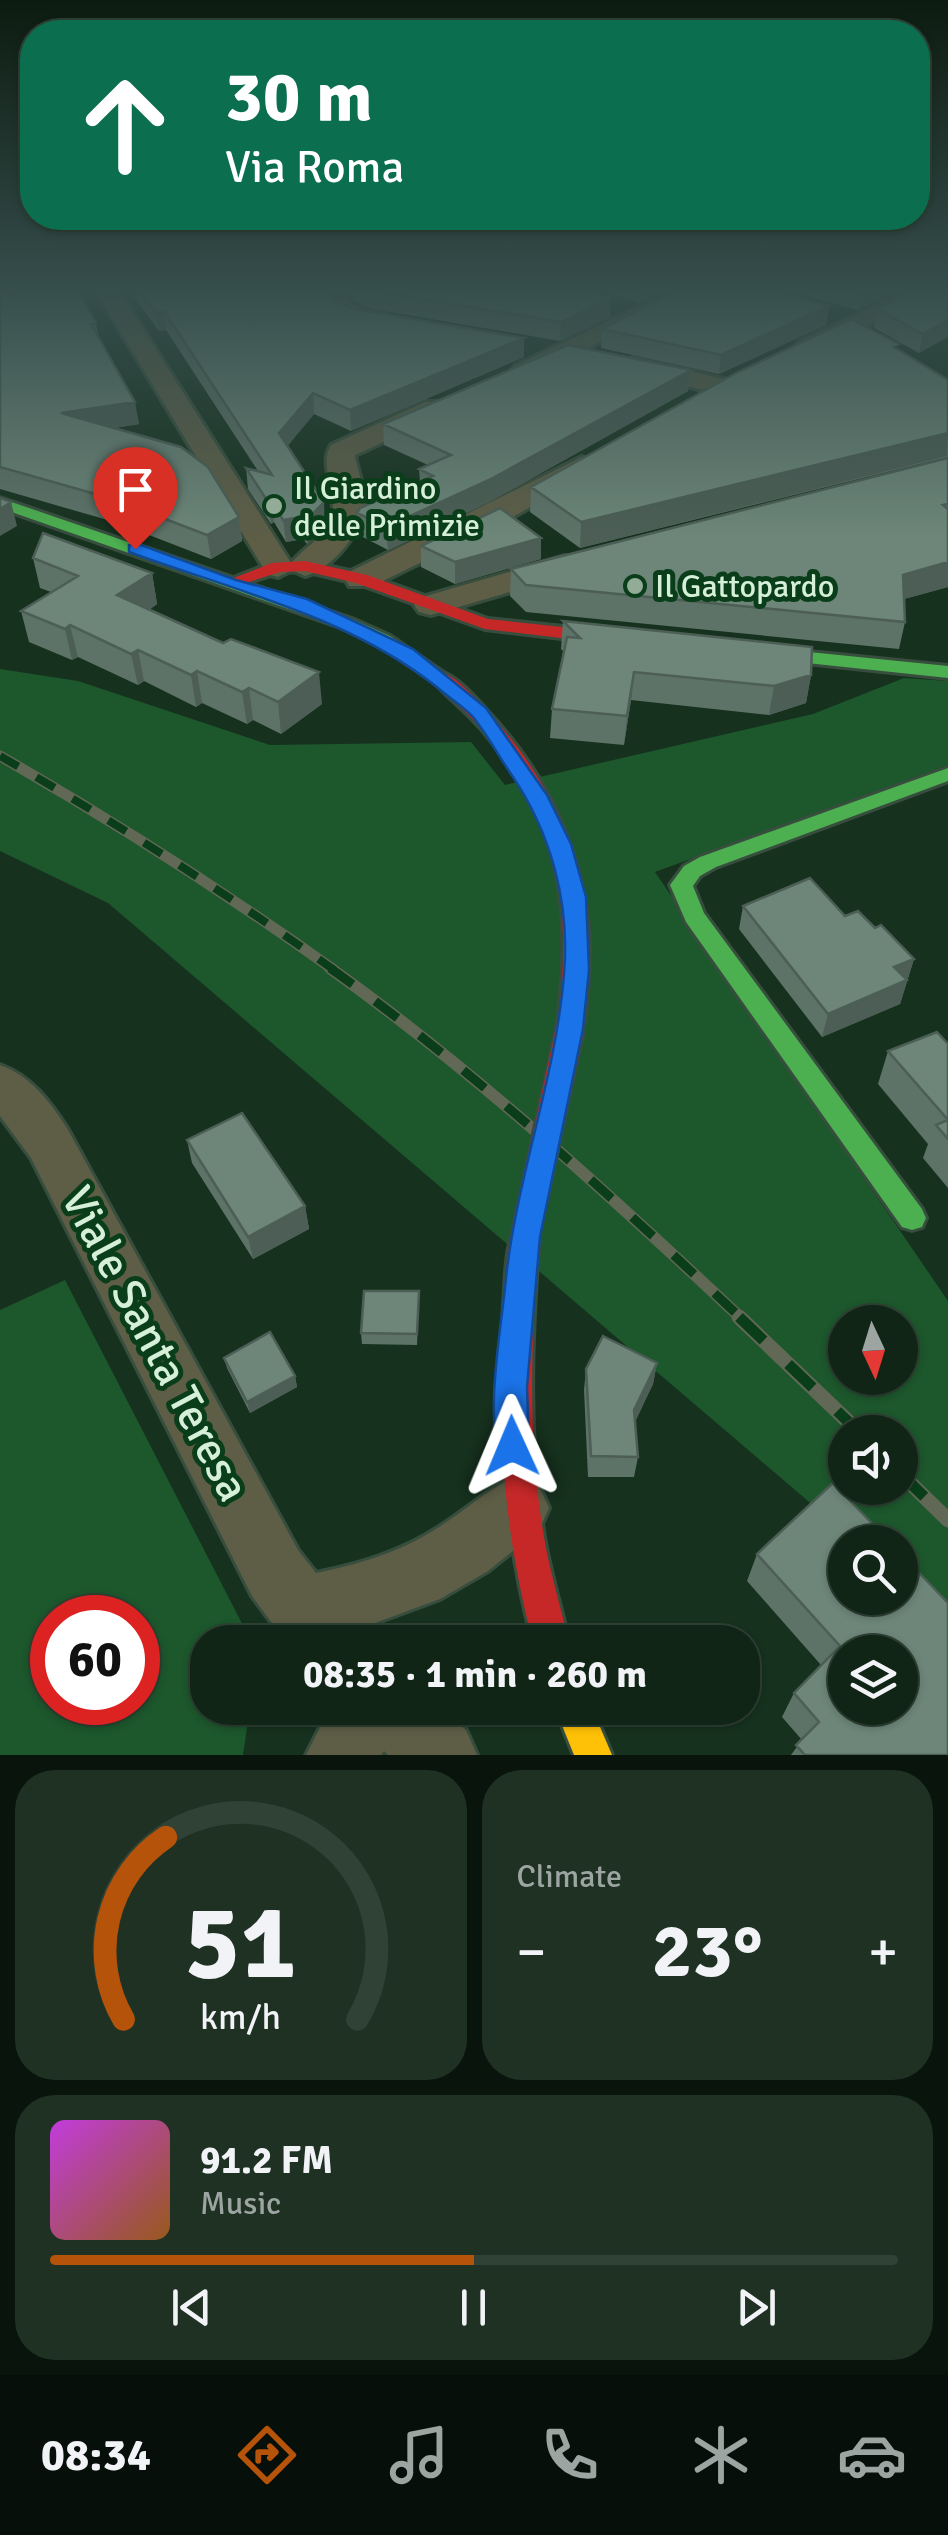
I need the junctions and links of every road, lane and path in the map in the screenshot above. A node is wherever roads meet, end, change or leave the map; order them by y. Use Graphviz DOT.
graph roads {
  1 [pos="162,373"];
  2 [pos="519,373"];
  3 [pos="669,373"];
  4 [pos="752,373"];
  5 [pos="493,384"];
  6 [pos="722,387"];
  7 [pos="457,399"];
  8 [pos="688,406"];
  9 [pos="603,454"];
  10 [pos="0,503"];
  11 [pos="502,511"];
  12 [pos="292,567"];
  13 [pos="361,579"];
  14 [pos="230,583"];
  15 [pos="432,605"];
  16 [pos="654,643"];
  17 [pos="713,649"];
  18 [pos="948,672"];
  19 [pos="948,774"];
  20 [pos="0,1085"];
  21 [pos="912,1218"];
  22 [pos="517,1508"];
  23 [pos="312,1625"];
  24 [pos="315,1625"];
  25 [pos="546,1625"];
  26 [pos="359,1725"];
  27 [pos="407,1725"];
  28 [pos="581,1725"];
  29 [pos="342,1755"];
  30 [pos="441,1755"];
  31 [pos="593,1755"];
  1 -- 12 [label="street"];
  2 -- 5 [label="street"];
  3 -- 6 [label="street"];
  4 -- 6 [label="street"];
  6 -- 8 [label="street"];
  7 -- 12 [label="street"];
  9 -- 11 [label="street"];
  10 -- 14 [label="main road"];
  11 -- 13 [label="street"];
  11 -- 15 [label="street"];
  12 -- 13 [label="main road"];
  12 -- 14 [label="main road"];
  13 -- 15 [label="main road"];
  14 -- 22 [label="main road, bridge"];
  15 -- 16 [label="main road"];
  17 -- 18 [label="main road"];
  19 -- 21 [label="main road"];
  20 -- 23 [label="street, Viale Santa Teresa"];
  22 -- 24 [label="street, Viale Santa Teresa"];
  22 -- 25 [label="main road"];
  26 -- 29 [label="street"];
  27 -- 30 [label="street"];
  28 -- 31 [label="main road"];
}
